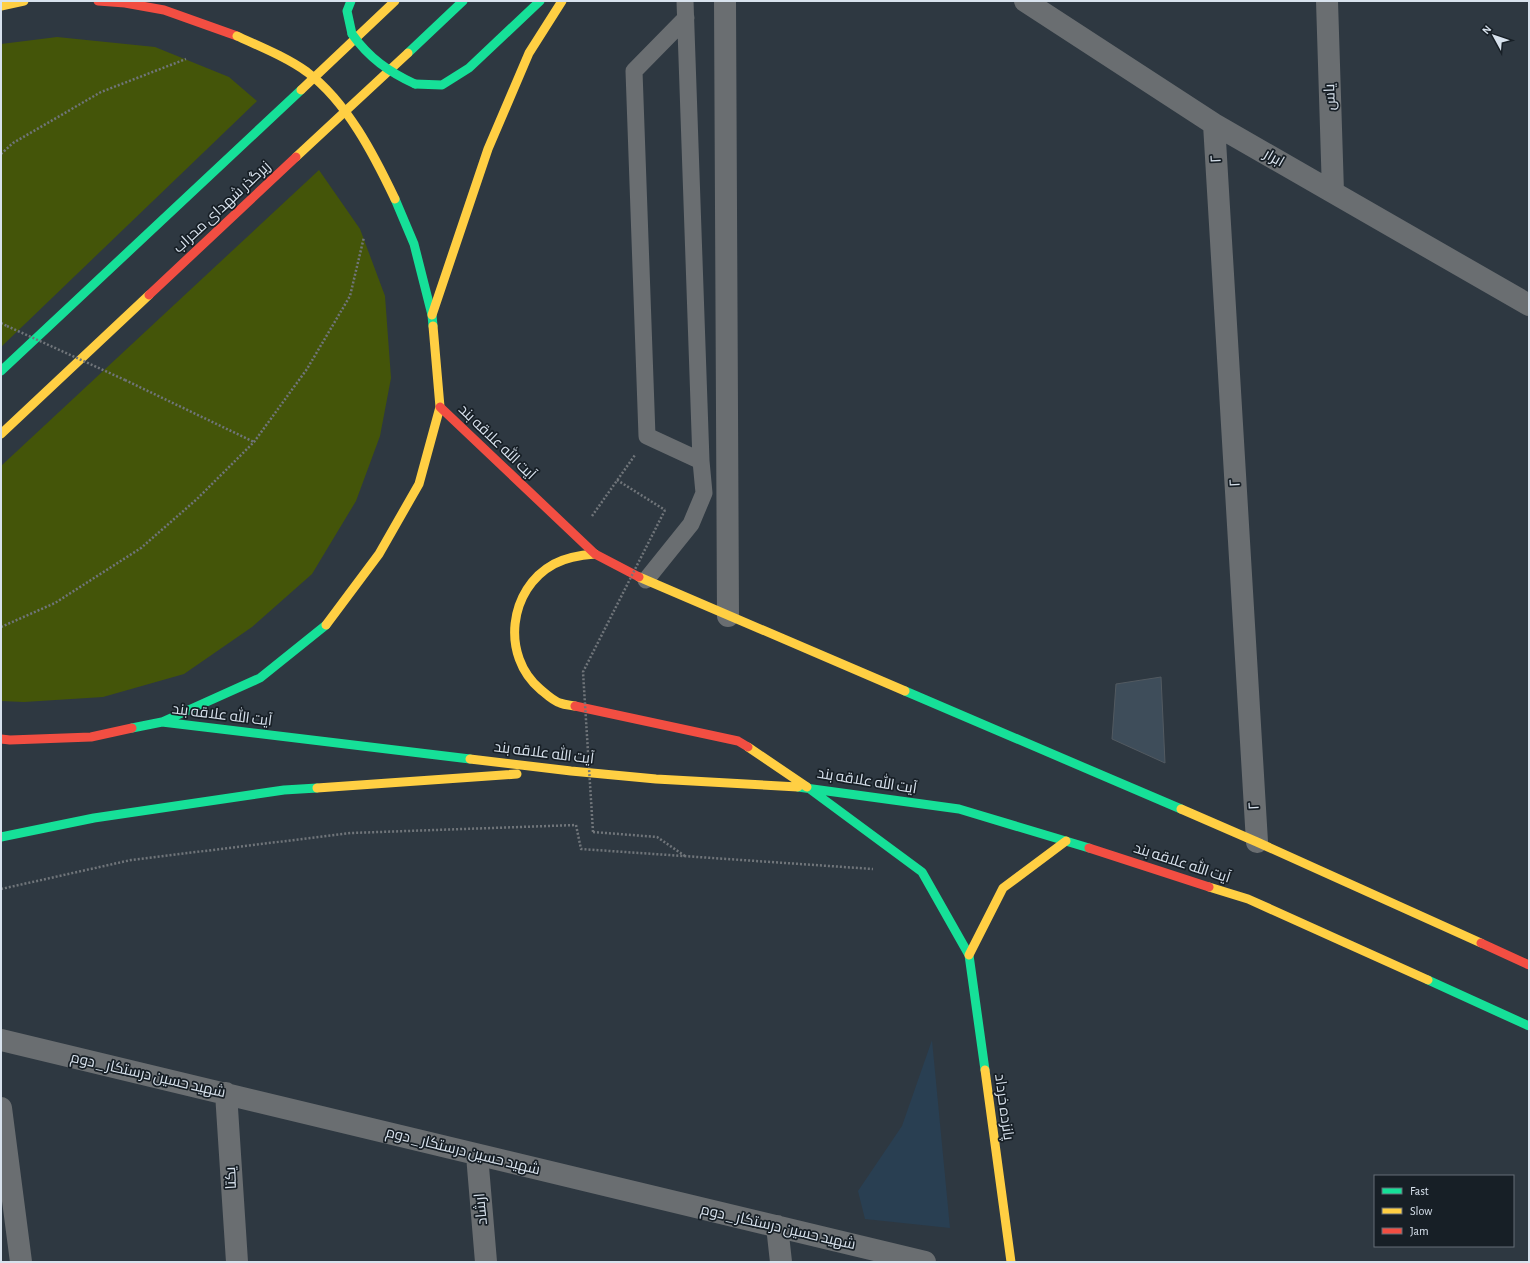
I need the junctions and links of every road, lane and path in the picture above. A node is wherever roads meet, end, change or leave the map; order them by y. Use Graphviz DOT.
graph roads {
  1 [pos="24,1"];
  2 [pos="98,1"];
  3 [pos="350,1"];
  4 [pos="395,1"];
  5 [pos="463,1"];
  6 [pos="540,1"];
  7 [pos="562,1"];
  8 [pos="725,1"];
  9 [pos="1025,1"];
  10 [pos="1327,1"];
  11 [pos="1,6"];
  12 [pos="685,9"];
  13 [pos="186,60"];
  14 [pos="1214,124"];
  15 [pos="1,154"];
  16 [pos="1333,192"];
  17 [pos="364,237"];
  18 [pos="1529,305"];
  19 [pos="432,315"];
  20 [pos="1,323"];
  21 [pos="1,371"];
  22 [pos="440,407"];
  23 [pos="1,434"];
  24 [pos="647,436"];
  25 [pos="254,442"];
  26 [pos="701,461"];
  27 [pos="617,480"];
  28 [pos="577,537"];
  29 [pos="595,554"];
  30 [pos="646,580"];
  31 [pos="728,616"];
  32 [pos="1,628"];
  33 [pos="162,722"];
  34 [pos="4,741"];
  35 [pos="571,771"];
  36 [pos="807,787"];
  37 [pos="1,837"];
  38 [pos="1066,841"];
  39 [pos="1257,842"];
  40 [pos="685,856"];
  41 [pos="875,869"];
  42 [pos="1,889"];
  43 [pos="969,955"];
  44 [pos="1529,965"];
  45 [pos="1529,1026"];
  46 [pos="1,1040"];
  47 [pos="226,1093"];
  48 [pos="1,1108"];
  49 [pos="477,1155"];
  50 [pos="777,1226"];
  51 [pos="20,1262"];
  52 [pos="237,1262"];
  53 [pos="486,1262"];
  54 [pos="781,1262"];
  55 [pos="925,1262"];
  56 [pos="1011,1262"];
  1 -- 11 [label="main road"];
  2 -- 19 [label="main road, bridge"];
  3 -- 6 [label="main road, bridge"];
  4 -- 21 [label="main road"];
  5 -- 23 [label="main road, زیرگذر شهدای محراب"];
  7 -- 19 [label="main road"];
  8 -- 31 [label="street"];
  9 -- 14 [label="street, ابرار"];
  10 -- 16 [label="street, یاس"];
  12 -- 24 [label="lane"];
  12 -- 26 [label="lane"];
  13 -- 15 [label="path"];
  14 -- 16 [label="street, ابرار"];
  14 -- 39 [label="street, ۲"];
  16 -- 18 [label="street, ابرار"];
  17 -- 25 [label="path"];
  19 -- 22 [label="main road"];
  20 -- 25 [label="path, bridge"];
  22 -- 28 [label="main road, آیت الله علاقه بند"];
  22 -- 33 [label="main road"];
  24 -- 26 [label="lane"];
  24 -- 27 [label="path"];
  25 -- 32 [label="path"];
  26 -- 30 [label="lane"];
  27 -- 28 [label="path"];
  27 -- 40 [label="path, bridge"];
  28 -- 29 [label="main road, آیت الله علاقه بند"];
  29 -- 30 [label="main road, آیت الله علاقه بند"];
  29 -- 36 [label="main road, پانزده خرداد"];
  30 -- 31 [label="main road, آیت الله علاقه بند"];
  31 -- 39 [label="main road, آیت الله علاقه بند"];
  33 -- 34 [label="main road"];
  33 -- 35 [label="main road, آیت الله علاقه بند"];
  35 -- 36 [label="main road, آیت الله علاقه بند"];
  35 -- 37 [label="main road"];
  36 -- 38 [label="main road, آیت الله علاقه بند"];
  36 -- 43 [label="main road, پانزده خرداد"];
  38 -- 43 [label="main road"];
  38 -- 45 [label="main road, آیت الله علاقه بند"];
  39 -- 44 [label="main road, آیت الله علاقه بند"];
  40 -- 41 [label="path"];
  40 -- 42 [label="path"];
  43 -- 56 [label="main road, پانزده خرداد"];
  46 -- 47 [label="street, شهید حسین درستکار _ دوم"];
  47 -- 49 [label="street, شهید حسین درستکار _ دوم"];
  47 -- 52 [label="street, یکتا"];
  48 -- 51 [label="street"];
  49 -- 50 [label="street, شهید حسین درستکار _ دوم"];
  49 -- 53 [label="street, ارشاد"];
  50 -- 54 [label="street"];
  50 -- 55 [label="street, شهید حسین درستکار _ دوم"];
}
